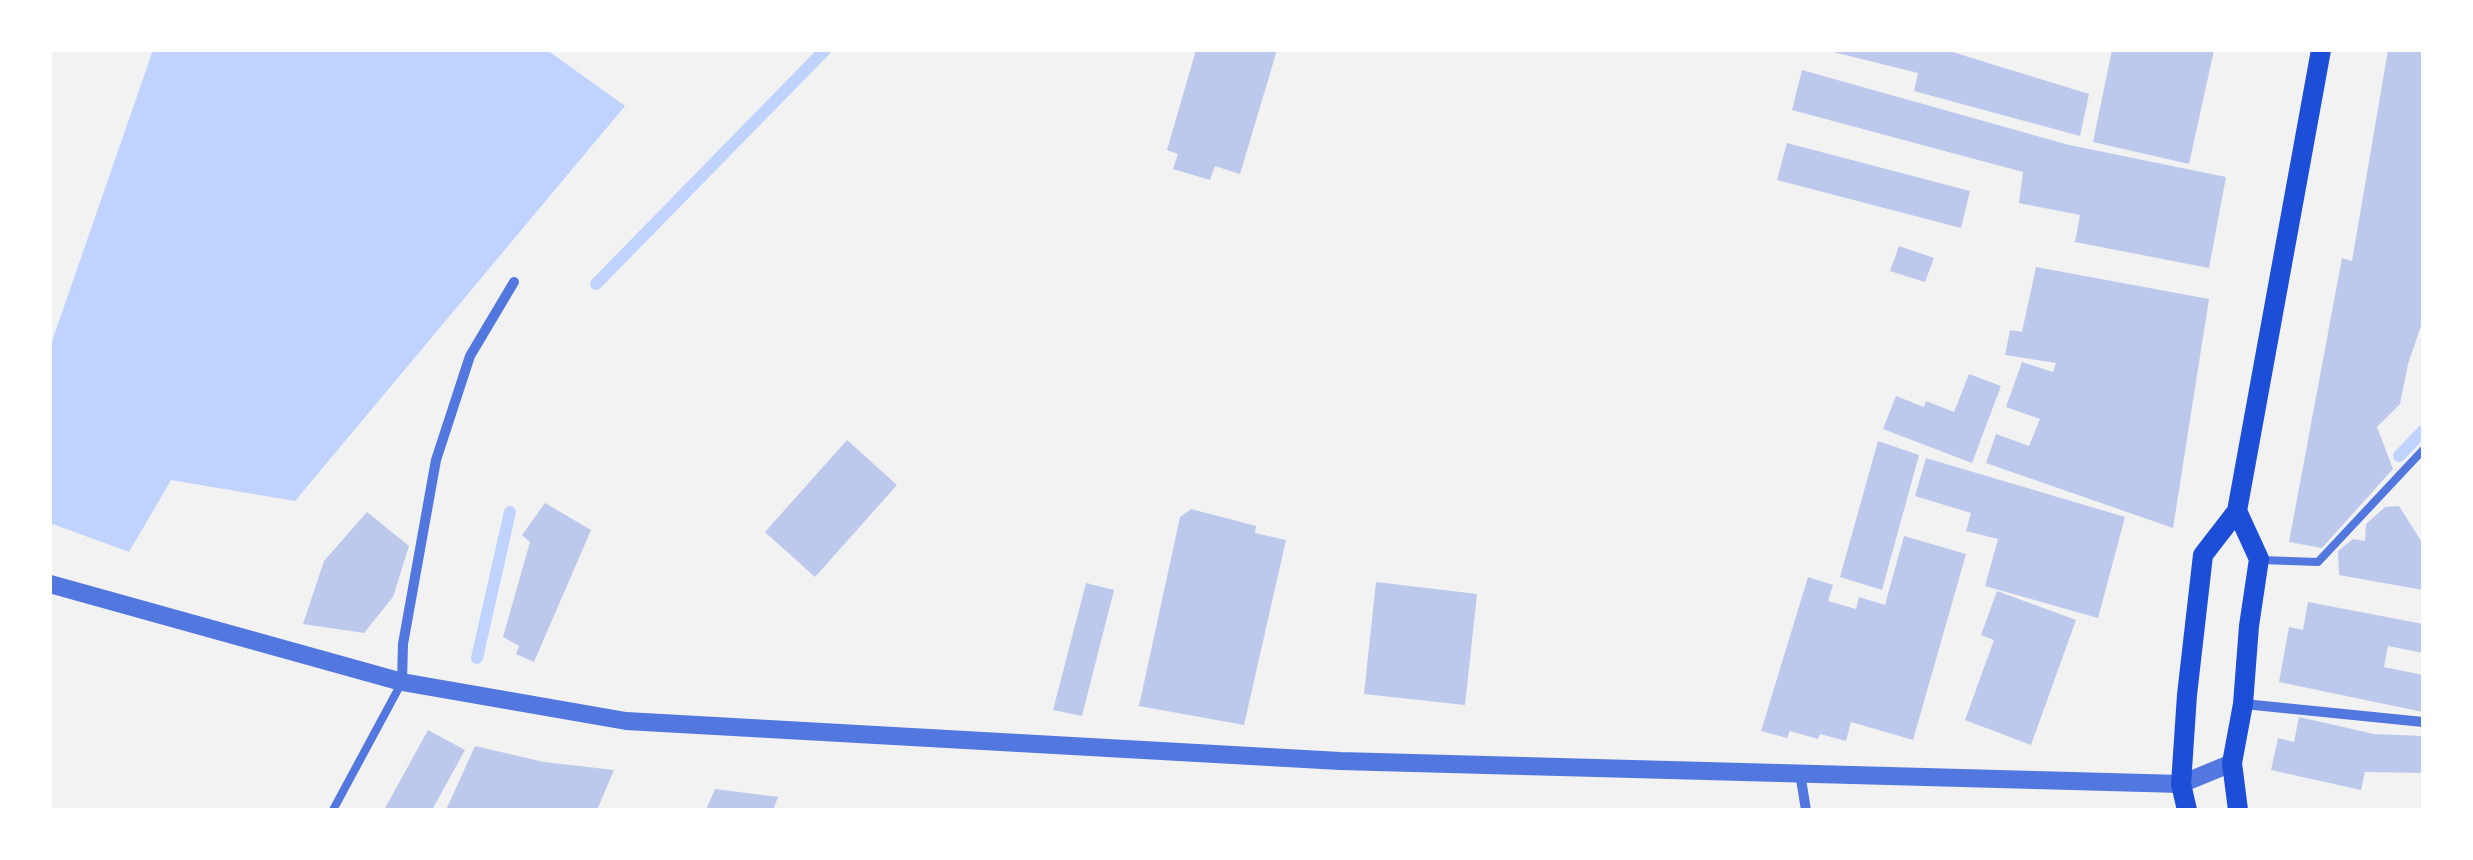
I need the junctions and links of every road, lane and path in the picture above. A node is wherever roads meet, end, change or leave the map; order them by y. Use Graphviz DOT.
graph roads {
  1 [pos="2322,50"];
  2 [pos="514,282"];
  3 [pos="2423,450"];
  4 [pos="2238,512"];
  5 [pos="2259,560"];
  6 [pos="50,584"];
  7 [pos="402,682"];
  8 [pos="2243,704"];
  9 [pos="2423,722"];
  10 [pos="2232,763"];
  11 [pos="1800,773"];
  12 [pos="2181,784"];
  13 [pos="333,810"];
  14 [pos="1806,810"];
  15 [pos="2187,810"];
  16 [pos="2238,810"];
  1 -- 4 [label="main road"];
  2 -- 7 [label="street"];
  3 -- 5 [label="lane"];
  4 -- 5 [label="main road"];
  4 -- 12 [label="main road"];
  5 -- 8 [label="main road"];
  6 -- 7 [label="street"];
  7 -- 11 [label="street"];
  7 -- 13 [label="lane"];
  8 -- 9 [label="street"];
  8 -- 10 [label="main road"];
  10 -- 12 [label="street"];
  10 -- 16 [label="main road"];
  11 -- 12 [label="street"];
  11 -- 14 [label="street"];
  12 -- 15 [label="main road"];
}
